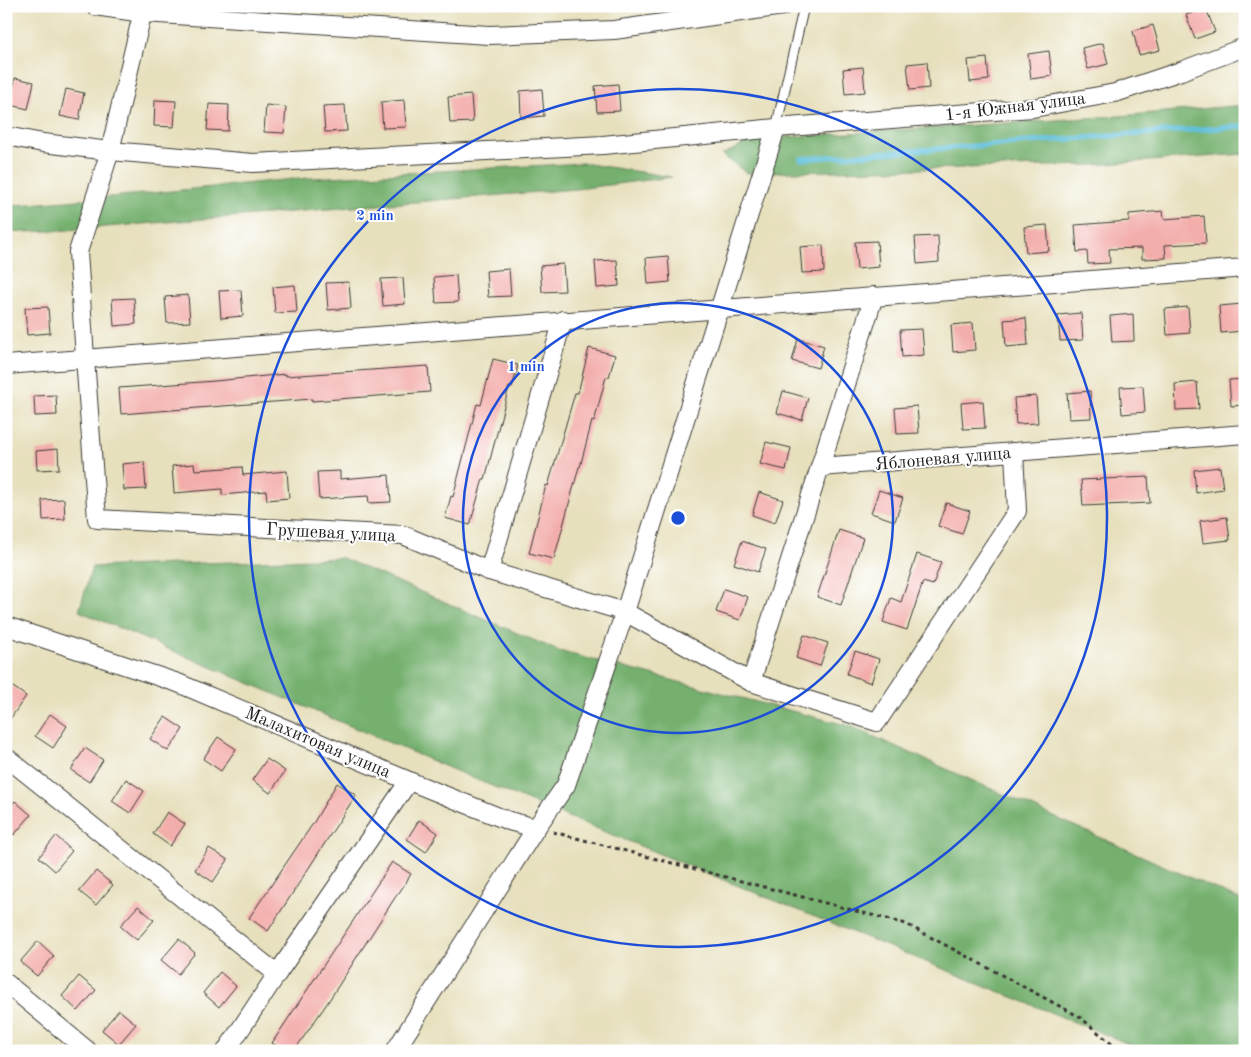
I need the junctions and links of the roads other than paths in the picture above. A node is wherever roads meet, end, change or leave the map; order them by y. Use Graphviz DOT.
graph roads {
  1 [pos="95,6"];
  2 [pos="783,6"];
  3 [pos="804,6"];
  4 [pos="144,9"];
  5 [pos="1245,47"];
  6 [pos="776,128"];
  7 [pos="6,136"];
  8 [pos="110,151"];
  9 [pos="1245,268"];
  10 [pos="874,296"];
  11 [pos="719,308"];
  12 [pos="563,320"];
  13 [pos="85,358"];
  14 [pos="6,365"];
  15 [pos="1245,434"];
  16 [pos="1014,452"];
  17 [pos="820,467"];
  18 [pos="488,571"];
  19 [pos="625,612"];
  20 [pos="6,626"];
  21 [pos="751,682"];
  22 [pos="6,757"];
  23 [pos="409,781"];
  24 [pos="536,828"];
  25 [pos="276,974"];
  26 [pos="6,983"];
  27 [pos="88,1051"];
  28 [pos="226,1051"];
  29 [pos="395,1051"];
  1 -- 4 [label="street"];
  2 -- 4 [label="street"];
  3 -- 6 [label="lane"];
  4 -- 8 [label="street"];
  5 -- 6 [label="street, 1-я Южная улица"];
  6 -- 8 [label="street, 1-я Южная улица"];
  6 -- 11 [label="street"];
  7 -- 8 [label="street, 1-я Южная улица"];
  8 -- 13 [label="street"];
  9 -- 10 [label="street"];
  10 -- 11 [label="street"];
  10 -- 17 [label="street"];
  11 -- 12 [label="street"];
  11 -- 19 [label="street"];
  12 -- 13 [label="street"];
  12 -- 18 [label="street"];
  13 -- 14 [label="street"];
  13 -- 18 [label="street, Грушевая улица"];
  15 -- 16 [label="street, Яблоневая улица"];
  16 -- 17 [label="street, Яблоневая улица"];
  16 -- 21 [label="street"];
  17 -- 21 [label="street"];
  18 -- 19 [label="street"];
  19 -- 21 [label="street"];
  19 -- 24 [label="street"];
  20 -- 23 [label="street, Малахитовая улица"];
  22 -- 25 [label="street"];
  23 -- 24 [label="street"];
  23 -- 25 [label="street, Малахитовая улица"];
  24 -- 29 [label="street"];
  25 -- 28 [label="street, Малахитовая улица"];
  26 -- 27 [label="street"];
}
